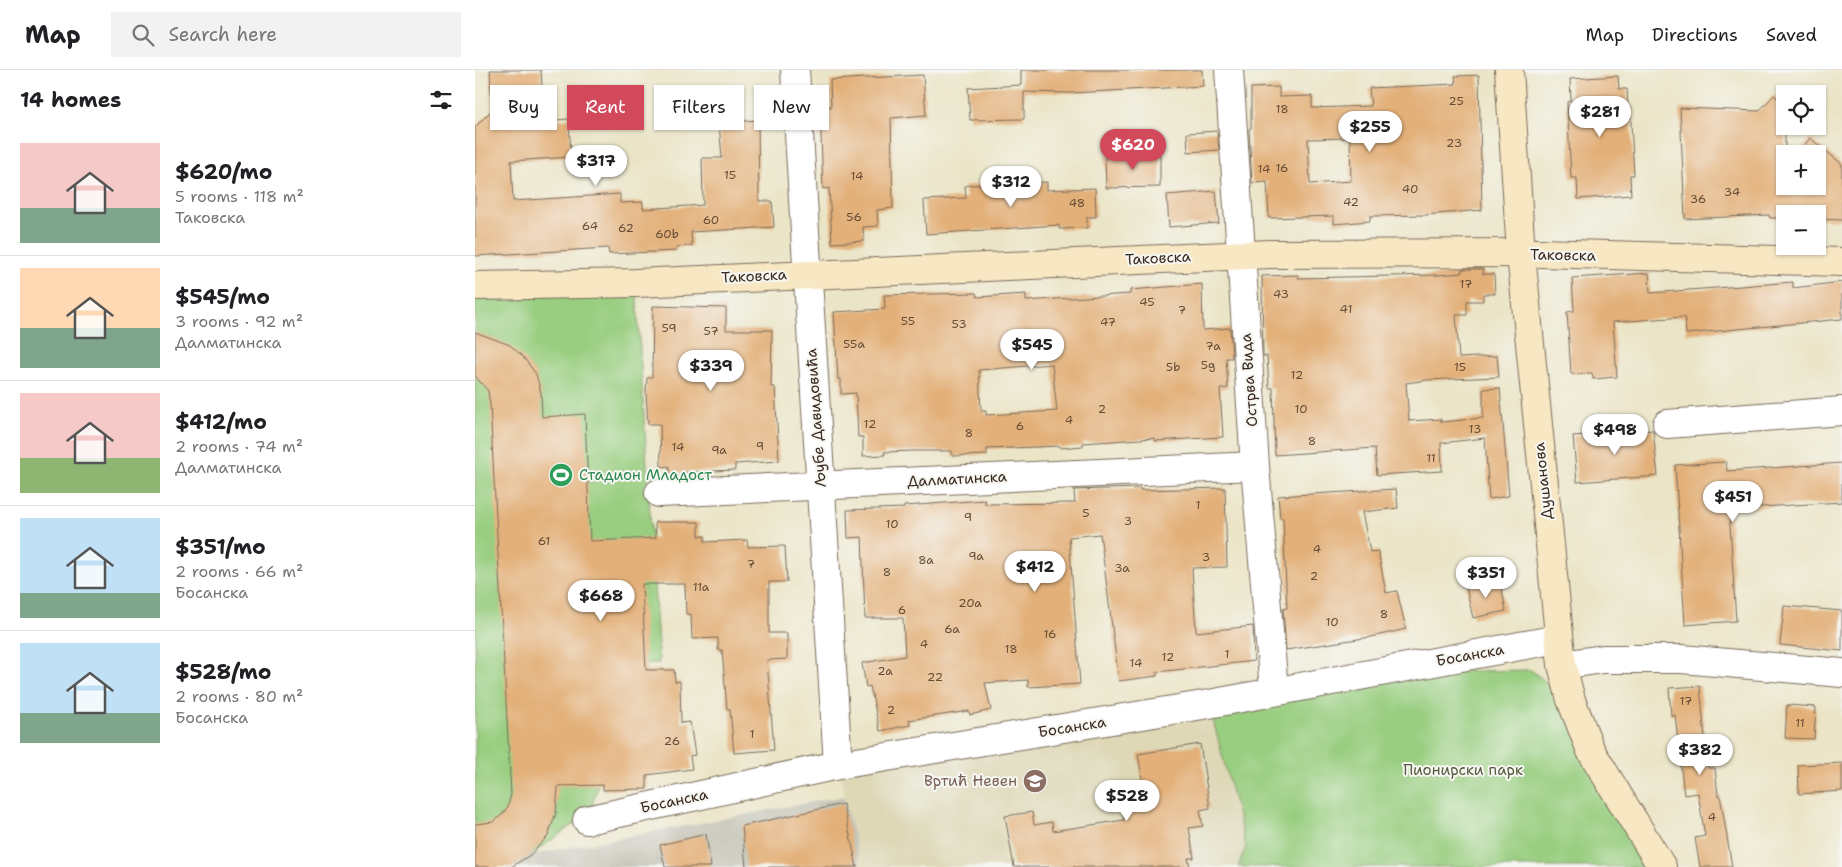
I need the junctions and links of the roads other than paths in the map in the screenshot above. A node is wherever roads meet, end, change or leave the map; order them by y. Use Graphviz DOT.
graph roads {
  1 [pos="795,70"];
  2 [pos="1229,70"];
  3 [pos="1509,70"];
  4 [pos="1241,254"];
  5 [pos="1521,254"];
  6 [pos="1842,262"];
  7 [pos="807,273"];
  8 [pos="475,286"];
  9 [pos="1842,411"];
  10 [pos="1667,424"];
  11 [pos="1255,466"];
  12 [pos="821,485"];
  13 [pos="659,494"];
  14 [pos="1558,639"];
  15 [pos="1562,665"];
  16 [pos="1842,673"];
  17 [pos="1274,690"];
  18 [pos="838,765"];
  19 [pos="587,820"];
  20 [pos="1662,867"];
  1 -- 7 [label="street, Љубе Давидовића"];
  2 -- 4 [label="street, Острва Вида"];
  3 -- 5 [label="street, Душанова"];
  4 -- 5 [label="street, Таковска"];
  4 -- 7 [label="street, Таковска"];
  4 -- 11 [label="street, Острва Вида"];
  5 -- 6 [label="street, Таковска"];
  5 -- 14 [label="street, Душанова"];
  7 -- 8 [label="street, Таковска"];
  7 -- 12 [label="street, Љубе Давидовића"];
  9 -- 10 [label="street"];
  11 -- 12 [label="street, Далматинска"];
  11 -- 17 [label="street, Острва Вида"];
  12 -- 13 [label="street, Далматинска"];
  12 -- 18 [label="street, Љубе Давидовића"];
  14 -- 15 [label="street, Душанова"];
  14 -- 17 [label="street, Босанска"];
  15 -- 16 [label="street"];
  15 -- 20 [label="street, Душанова"];
  17 -- 18 [label="street, Босанска"];
  18 -- 19 [label="street, Босанска"];
}
